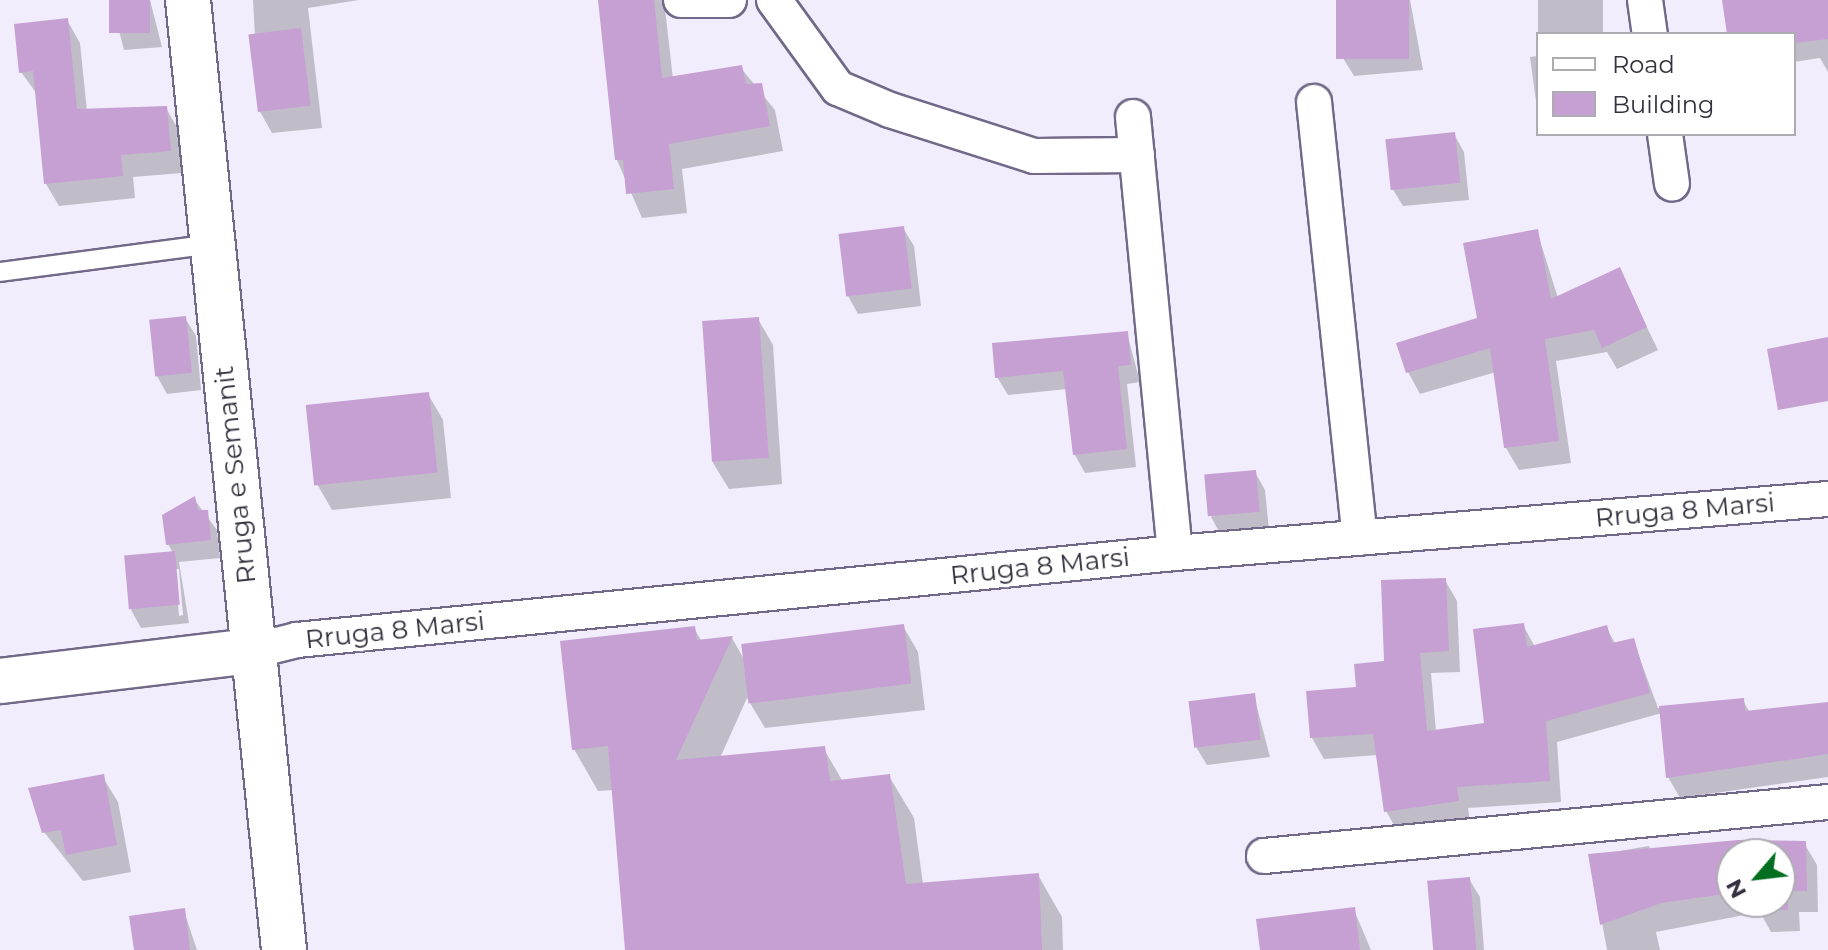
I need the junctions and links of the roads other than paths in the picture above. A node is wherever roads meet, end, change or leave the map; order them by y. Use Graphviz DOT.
graph roads {
  1 [pos="188,0"];
  2 [pos="681,0"];
  3 [pos="729,0"];
  4 [pos="774,0"];
  5 [pos="1645,0"];
  6 [pos="1650,32"];
  7 [pos="1314,102"];
  8 [pos="1133,117"];
  9 [pos="1665,136"];
  10 [pos="1137,155"];
  11 [pos="1672,184"];
  12 [pos="213,244"];
  13 [pos="0,272"];
  14 [pos="1828,499"];
  15 [pos="1360,538"];
  16 [pos="1175,553"];
  17 [pos="253,651"];
  18 [pos="0,681"];
  19 [pos="1828,802"];
  20 [pos="1264,856"];
  21 [pos="284,950"];
  1 -- 12 [label="main road, Rruga e Semanit"];
  2 -- 3 [label="street"];
  4 -- 10 [label="street"];
  5 -- 6 [label="street"];
  7 -- 15 [label="street"];
  8 -- 10 [label="street"];
  9 -- 11 [label="street"];
  10 -- 16 [label="street"];
  12 -- 13 [label="lane"];
  12 -- 17 [label="main road, Rruga e Semanit"];
  14 -- 15 [label="street, Rruga 8 Marsi"];
  15 -- 16 [label="street, Rruga 8 Marsi"];
  16 -- 17 [label="street, Rruga 8 Marsi"];
  17 -- 18 [label="main road"];
  17 -- 21 [label="main road, Rruga e Semanit"];
  19 -- 20 [label="street"];
}
